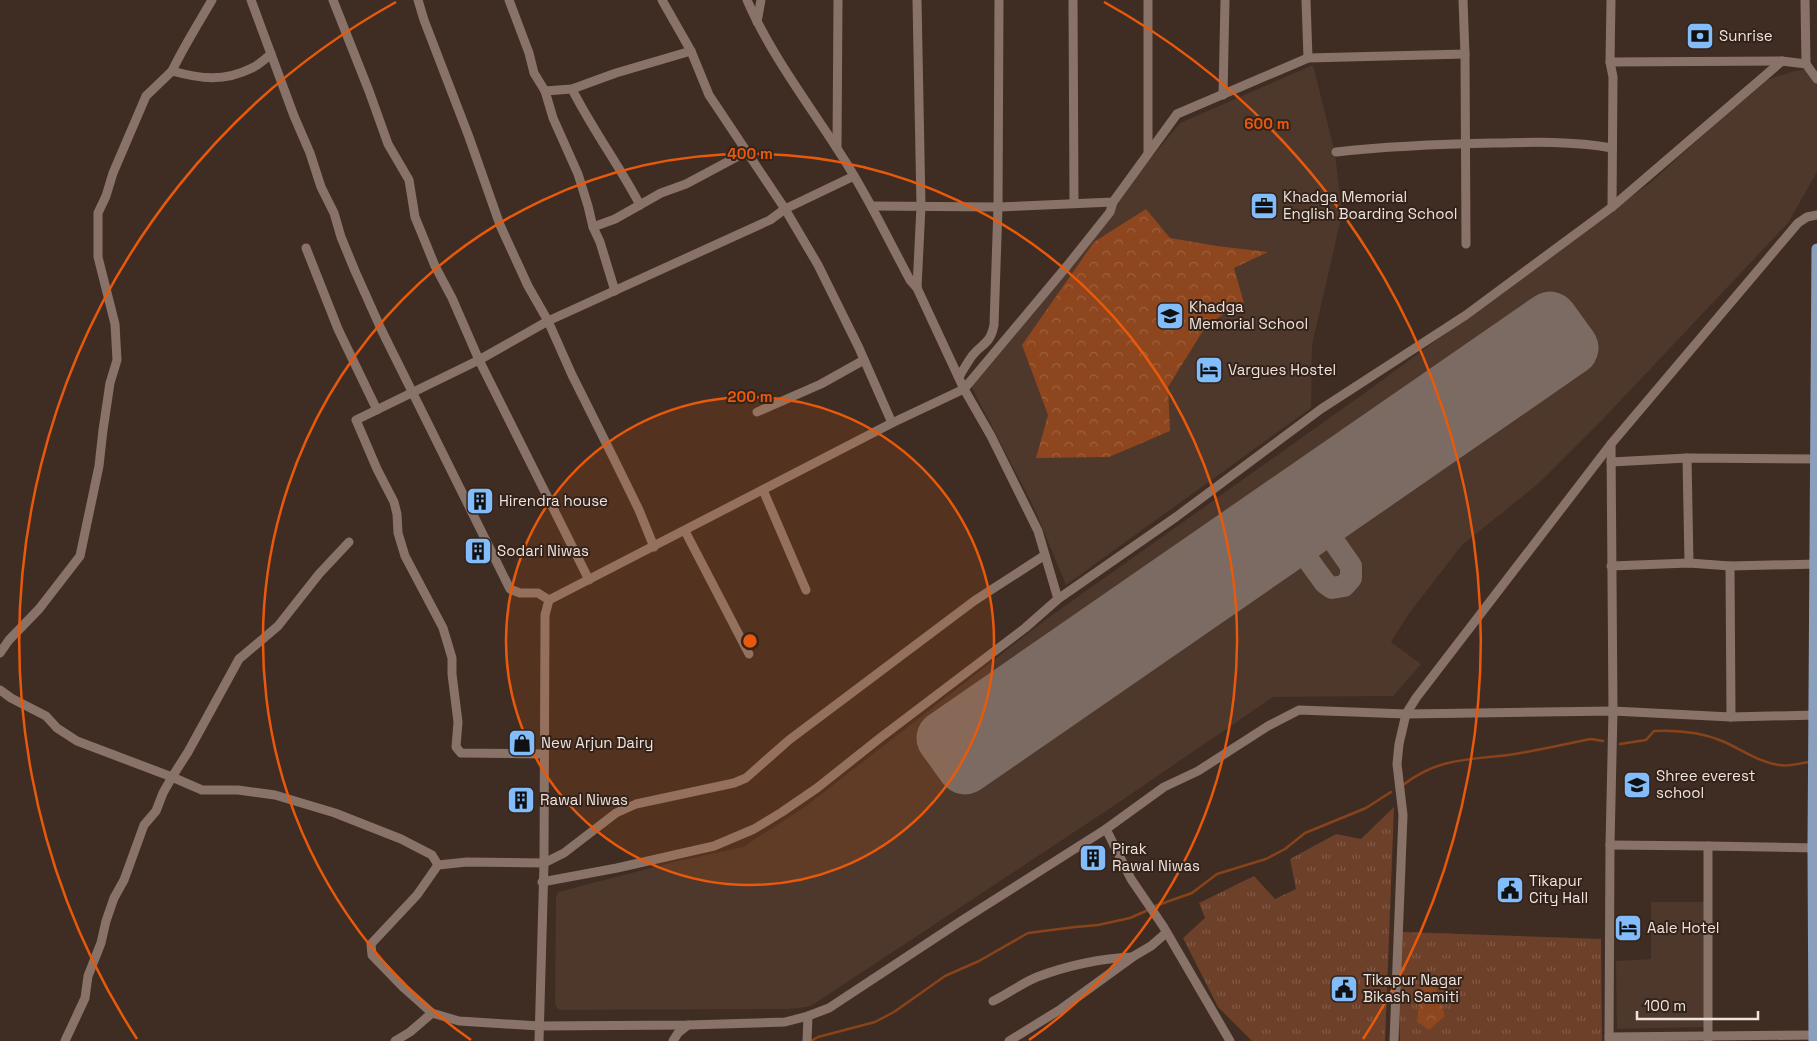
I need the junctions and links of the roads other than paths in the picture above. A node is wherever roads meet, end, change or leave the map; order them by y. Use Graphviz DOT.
graph roads {
  1 [pos="212,0"];
  2 [pos="251,0"];
  3 [pos="333,0"];
  4 [pos="418,0"];
  5 [pos="509,0"];
  6 [pos="662,0"];
  7 [pos="747,0"];
  8 [pos="761,0"];
  9 [pos="838,0"];
  10 [pos="917,0"];
  11 [pos="999,0"];
  12 [pos="1073,0"];
  13 [pos="1148,0"];
  14 [pos="1225,0"];
  15 [pos="1306,0"];
  16 [pos="1463,0"];
  17 [pos="1611,0"];
  18 [pos="1805,0"];
  19 [pos="757,22"];
  20 [pos="691,51"];
  21 [pos="271,54"];
  22 [pos="1465,54"];
  23 [pos="1308,58"];
  24 [pos="1782,61"];
  25 [pos="1610,62"];
  26 [pos="1806,64"];
  27 [pos="172,71"];
  28 [pos="1817,79"];
  29 [pos="572,89"];
  30 [pos="546,91"];
  31 [pos="1223,95"];
  32 [pos="1466,143"];
  33 [pos="837,148"];
  34 [pos="1612,148"];
  35 [pos="746,152"];
  36 [pos="1148,152"];
  37 [pos="1336,152"];
  38 [pos="854,176"];
  39 [pos="1113,202"];
  40 [pos="1074,203"];
  41 [pos="640,205"];
  42 [pos="872,206"];
  43 [pos="921,206"];
  44 [pos="998,207"];
  45 [pos="1612,207"];
  46 [pos="785,209"];
  47 [pos="1817,216"];
  48 [pos="593,226"];
  49 [pos="1466,244"];
  50 [pos="306,248"];
  51 [pos="1817,249"];
  52 [pos="917,288"];
  53 [pos="615,291"];
  54 [pos="548,322"];
  55 [pos="479,360"];
  56 [pos="864,360"];
  57 [pos="959,377"];
  58 [pos="964,389"];
  59 [pos="412,392"];
  60 [pos="377,410"];
  61 [pos="757,412"];
  62 [pos="892,423"];
  63 [pos="1611,444"];
  64 [pos="1687,458"];
  65 [pos="1817,459"];
  66 [pos="1611,462"];
  67 [pos="763,490"];
  68 [pos="686,531"];
  69 [pos="349,542"];
  70 [pos="654,547"];
  71 [pos="1045,555"];
  72 [pos="1689,563"];
  73 [pos="1816,564"];
  74 [pos="1611,566"];
  75 [pos="1730,566"];
  76 [pos="589,580"];
  77 [pos="806,590"];
  78 [pos="1058,599"];
  79 [pos="549,600"];
  80 [pos="0,653"];
  81 [pos="749,654"];
  82 [pos="0,690"];
  83 [pos="1613,711"];
  84 [pos="1406,714"];
  85 [pos="1816,715"];
  86 [pos="1731,717"];
  87 [pos="544,754"];
  88 [pos="172,777"];
  89 [pos="1106,829"];
  90 [pos="1610,845"];
  91 [pos="1708,846"];
  92 [pos="1815,848"];
  93 [pos="544,863"];
  94 [pos="438,865"];
  95 [pos="542,882"];
  96 [pos="1166,933"];
  97 [pos="1132,957"];
  98 [pos="993,1001"];
  99 [pos="432,1013"];
  100 [pos="808,1016"];
  101 [pos="688,1025"];
  102 [pos="539,1026"];
  103 [pos="1815,1037"];
  104 [pos="1708,1038"];
  105 [pos="1610,1039"];
  106 [pos="65,1041"];
  107 [pos="395,1041"];
  108 [pos="539,1041"];
  109 [pos="672,1041"];
  110 [pos="807,1041"];
  111 [pos="1009,1041"];
  112 [pos="1230,1041"];
  113 [pos="1394,1041"];
  1 -- 27 [label="street"];
  2 -- 21 [label="street"];
  3 -- 55 [label="street"];
  4 -- 54 [label="street"];
  5 -- 30 [label="street"];
  6 -- 20 [label="street"];
  7 -- 19 [label="street"];
  8 -- 19 [label="street"];
  9 -- 33 [label="street"];
  10 -- 43 [label="street"];
  11 -- 44 [label="street"];
  12 -- 40 [label="street"];
  13 -- 36 [label="street"];
  14 -- 31 [label="street"];
  15 -- 23 [label="street"];
  16 -- 22 [label="street"];
  17 -- 25 [label="street"];
  18 -- 26 [label="street"];
  19 -- 33 [label="street"];
  20 -- 29 [label="street"];
  20 -- 35 [label="street"];
  21 -- 27 [label="street"];
  21 -- 59 [label="street"];
  22 -- 23 [label="street"];
  22 -- 32 [label="street"];
  23 -- 31 [label="street"];
  24 -- 25 [label="street"];
  24 -- 26 [label="street"];
  24 -- 45 [label="street"];
  25 -- 34 [label="street"];
  26 -- 28 [label="street"];
  27 -- 80 [label="street"];
  29 -- 30 [label="street"];
  29 -- 41 [label="street"];
  30 -- 48 [label="street"];
  31 -- 36 [label="street"];
  32 -- 34 [label="street"];
  32 -- 37 [label="street"];
  32 -- 49 [label="street"];
  33 -- 38 [label="street"];
  34 -- 45 [label="street"];
  35 -- 41 [label="street"];
  35 -- 46 [label="street"];
  36 -- 39 [label="street"];
  38 -- 42 [label="street"];
  38 -- 46 [label="street"];
  39 -- 40 [label="street"];
  39 -- 58 [label="street"];
  40 -- 44 [label="street"];
  41 -- 48 [label="street"];
  42 -- 43 [label="street"];
  42 -- 52 [label="street"];
  43 -- 44 [label="street"];
  43 -- 52 [label="street"];
  44 -- 57 [label="street"];
  45 -- 78 [label="street"];
  46 -- 53 [label="street"];
  46 -- 56 [label="street"];
  47 -- 63 [label="street"];
  48 -- 53 [label="street"];
  50 -- 60 [label="street"];
  51 -- 65 [label="main road"];
  52 -- 57 [label="street"];
  53 -- 54 [label="street"];
  54 -- 55 [label="street"];
  54 -- 70 [label="street"];
  55 -- 59 [label="street"];
  55 -- 76 [label="street"];
  56 -- 61 [label="street"];
  56 -- 62 [label="street"];
  57 -- 58 [label="street"];
  58 -- 62 [label="street"];
  58 -- 71 [label="street"];
  59 -- 60 [label="street"];
  59 -- 79 [label="street"];
  60 -- 87 [label="street"];
  62 -- 67 [label="street"];
  63 -- 66 [label="street"];
  63 -- 84 [label="street"];
  64 -- 65 [label="street"];
  64 -- 66 [label="street"];
  64 -- 72 [label="street"];
  65 -- 73 [label="main road"];
  66 -- 74 [label="street"];
  67 -- 68 [label="street"];
  67 -- 77 [label="street"];
  68 -- 70 [label="street"];
  68 -- 81 [label="street"];
  69 -- 88 [label="street"];
  70 -- 76 [label="street"];
  71 -- 78 [label="street"];
  71 -- 93 [label="street"];
  72 -- 74 [label="street"];
  72 -- 75 [label="street"];
  73 -- 75 [label="street"];
  73 -- 85 [label="main road"];
  74 -- 83 [label="street"];
  75 -- 86 [label="street"];
  76 -- 79 [label="street"];
  78 -- 95 [label="street"];
  79 -- 87 [label="street"];
  82 -- 88 [label="street"];
  83 -- 84 [label="street"];
  83 -- 86 [label="street"];
  83 -- 90 [label="street"];
  84 -- 89 [label="street"];
  84 -- 113 [label="street"];
  85 -- 86 [label="street"];
  85 -- 92 [label="main road"];
  87 -- 93 [label="street"];
  88 -- 94 [label="street"];
  88 -- 106 [label="street"];
  89 -- 96 [label="street"];
  89 -- 100 [label="street"];
  90 -- 91 [label="street"];
  90 -- 105 [label="street"];
  91 -- 92 [label="street"];
  91 -- 104 [label="street"];
  92 -- 103 [label="main road"];
  93 -- 94 [label="street"];
  93 -- 95 [label="street"];
  94 -- 99 [label="street"];
  95 -- 102 [label="street"];
  96 -- 97 [label="street"];
  96 -- 112 [label="street"];
  97 -- 98 [label="street"];
  97 -- 111 [label="street"];
  99 -- 102 [label="street"];
  99 -- 107 [label="street"];
  100 -- 101 [label="street"];
  100 -- 110 [label="street"];
  101 -- 102 [label="street"];
  101 -- 109 [label="street"];
  102 -- 108 [label="street"];
  103 -- 104 [label="street"];
  104 -- 105 [label="street"];
}
